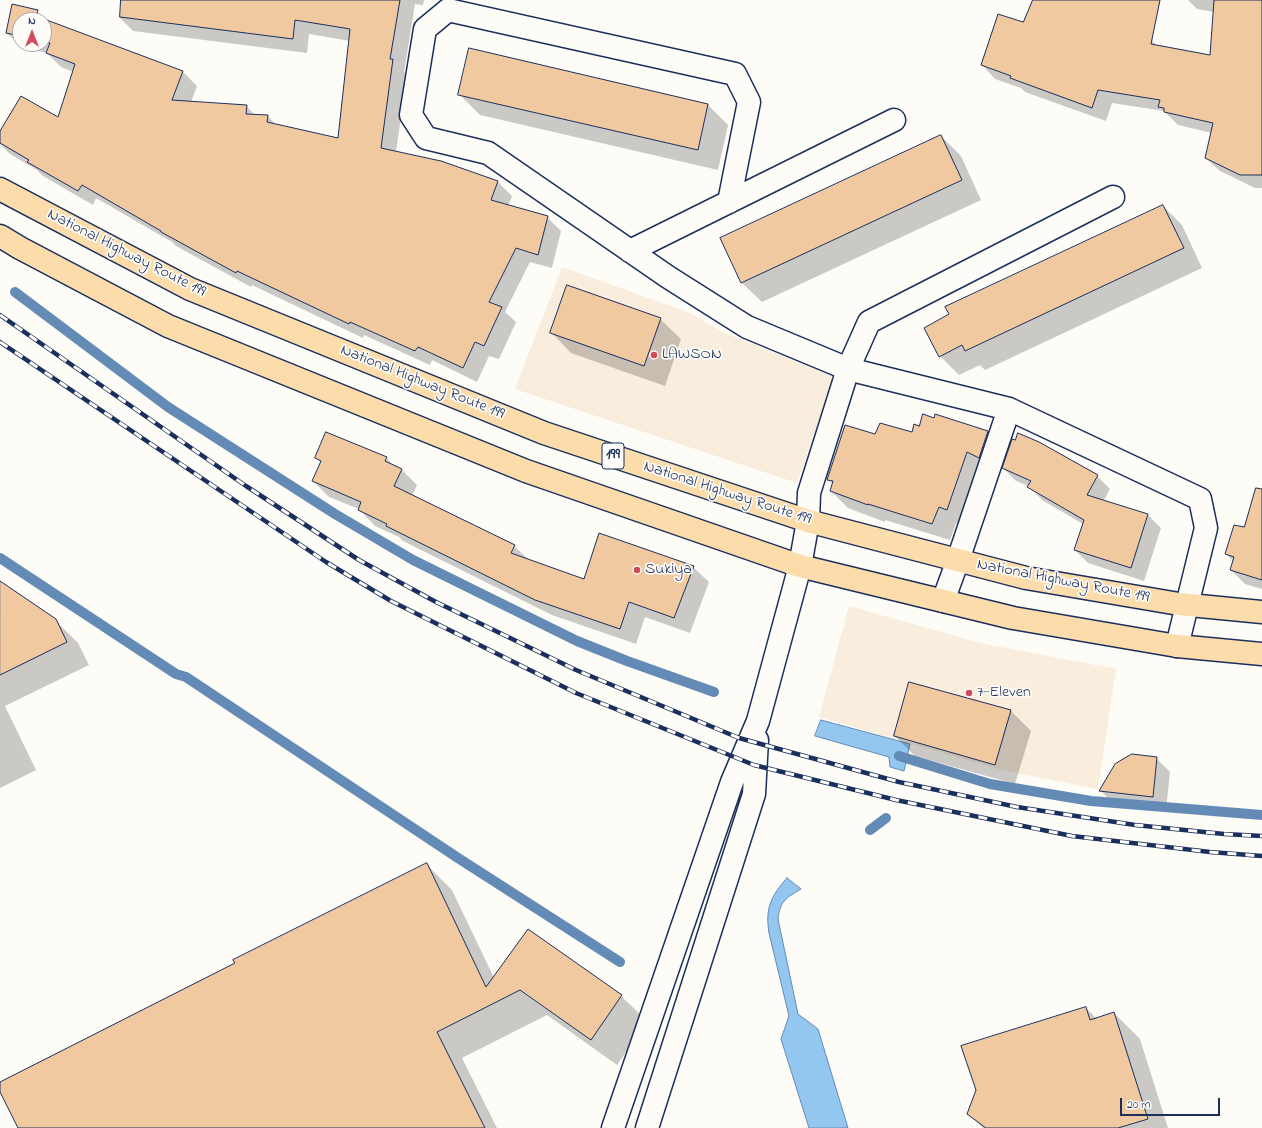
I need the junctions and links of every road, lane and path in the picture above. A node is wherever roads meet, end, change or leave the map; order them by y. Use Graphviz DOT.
graph roads {
  1 [pos="894,120"];
  2 [pos="0,188"];
  3 [pos="1113,197"];
  4 [pos="728,202"];
  5 [pos="0,236"];
  6 [pos="630,251"];
  7 [pos="848,369"];
  8 [pos="1009,409"];
  9 [pos="808,521"];
  10 [pos="958,560"];
  11 [pos="800,566"];
  12 [pos="943,601"];
  13 [pos="1187,606"];
  14 [pos="1262,612"];
  15 [pos="1177,646"];
  16 [pos="1262,654"];
  17 [pos="758,721"];
  18 [pos="613,1128"];
  19 [pos="647,1128"];
  1 -- 4 [label="street"];
  2 -- 9 [label="highway, National Highway Route 199 / 199"];
  3 -- 7 [label="street"];
  4 -- 6 [label="street"];
  4 -- 6 [label="street"];
  5 -- 11 [label="highway"];
  6 -- 7 [label="street"];
  7 -- 8 [label="street"];
  7 -- 9 [label="street"];
  8 -- 10 [label="street"];
  8 -- 13 [label="street"];
  9 -- 10 [label="highway, National Highway Route 199 / 199"];
  9 -- 11 [label="street"];
  10 -- 12 [label="street"];
  10 -- 13 [label="highway, National Highway Route 199 / 199"];
  11 -- 12 [label="highway"];
  11 -- 17 [label="street"];
  12 -- 15 [label="highway"];
  13 -- 14 [label="highway, National Highway Route 199 / 199"];
  13 -- 15 [label="street"];
  15 -- 16 [label="highway"];
  17 -- 18 [label="street"];
  17 -- 19 [label="street"];
}
